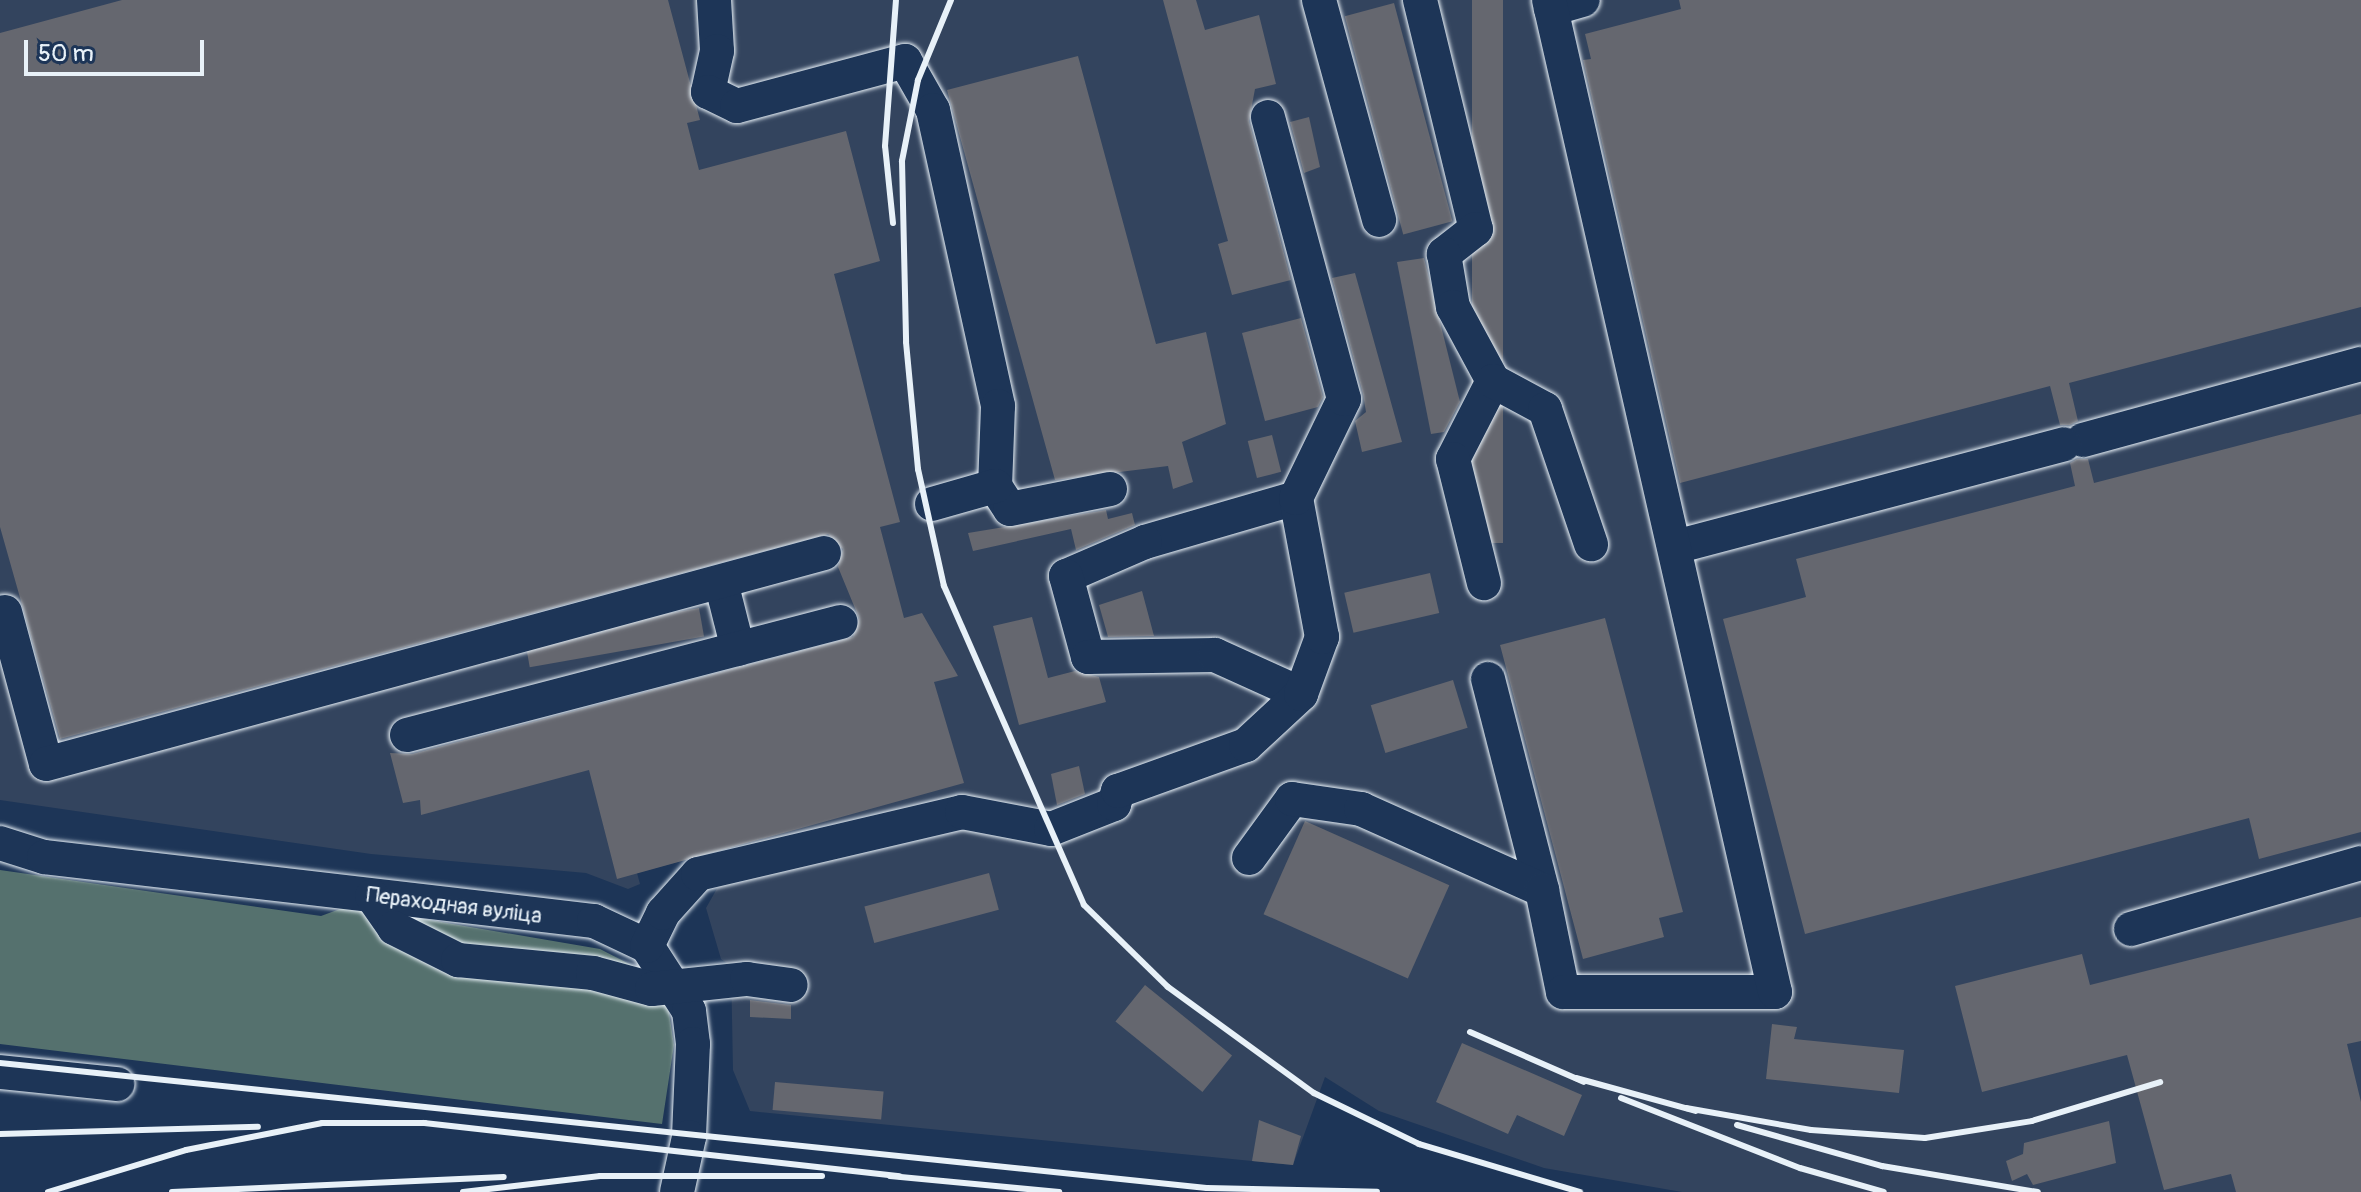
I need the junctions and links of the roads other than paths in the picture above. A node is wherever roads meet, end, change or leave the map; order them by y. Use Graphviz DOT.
graph roads {
  1 [pos="714,0"];
  2 [pos="1319,0"];
  3 [pos="1420,0"];
  4 [pos="1583,0"];
  5 [pos="1550,4"];
  6 [pos="1268,117"];
  7 [pos="1379,220"];
  8 [pos="2361,364"];
  9 [pos="1493,381"];
  10 [pos="995,486"];
  11 [pos="1110,489"];
  12 [pos="1296,498"];
  13 [pos="932,504"];
  14 [pos="1591,544"];
  15 [pos="1675,547"];
  16 [pos="824,553"];
  17 [pos="721,582"];
  18 [pos="1484,583"];
  19 [pos="5,612"];
  20 [pos="840,622"];
  21 [pos="738,649"];
  22 [pos="1488,679"];
  23 [pos="1301,694"];
  24 [pos="407,735"];
  25 [pos="0,843"];
  26 [pos="1249,858"];
  27 [pos="2361,863"];
  28 [pos="1542,890"];
  29 [pos="372,896"];
  30 [pos="2131,929"];
  31 [pos="647,946"];
  32 [pos="791,985"];
  33 [pos="678,990"];
  34 [pos="0,1072"];
  35 [pos="117,1084"];
  36 [pos="677,1192"];
  1 -- 10 [label="street"];
  2 -- 7 [label="street"];
  3 -- 9 [label="street"];
  4 -- 5 [label="street"];
  5 -- 15 [label="street"];
  6 -- 12 [label="street"];
  8 -- 15 [label="street"];
  9 -- 14 [label="street"];
  9 -- 18 [label="street"];
  10 -- 11 [label="street"];
  10 -- 13 [label="street"];
  12 -- 23 [label="street"];
  12 -- 23 [label="street"];
  15 -- 28 [label="street"];
  16 -- 17 [label="street"];
  17 -- 19 [label="street"];
  17 -- 21 [label="street"];
  20 -- 21 [label="street"];
  21 -- 24 [label="street"];
  22 -- 28 [label="street"];
  23 -- 31 [label="street"];
  25 -- 29 [label="street, Пераходная вуліца"];
  26 -- 28 [label="street"];
  27 -- 30 [label="street"];
  29 -- 31 [label="street, Пераходная вуліца"];
  29 -- 33 [label="street"];
  31 -- 33 [label="street, Пераходная вуліца"];
  32 -- 33 [label="street"];
  33 -- 36 [label="street, Пераходная вуліца"];
  34 -- 35 [label="street"];
}
